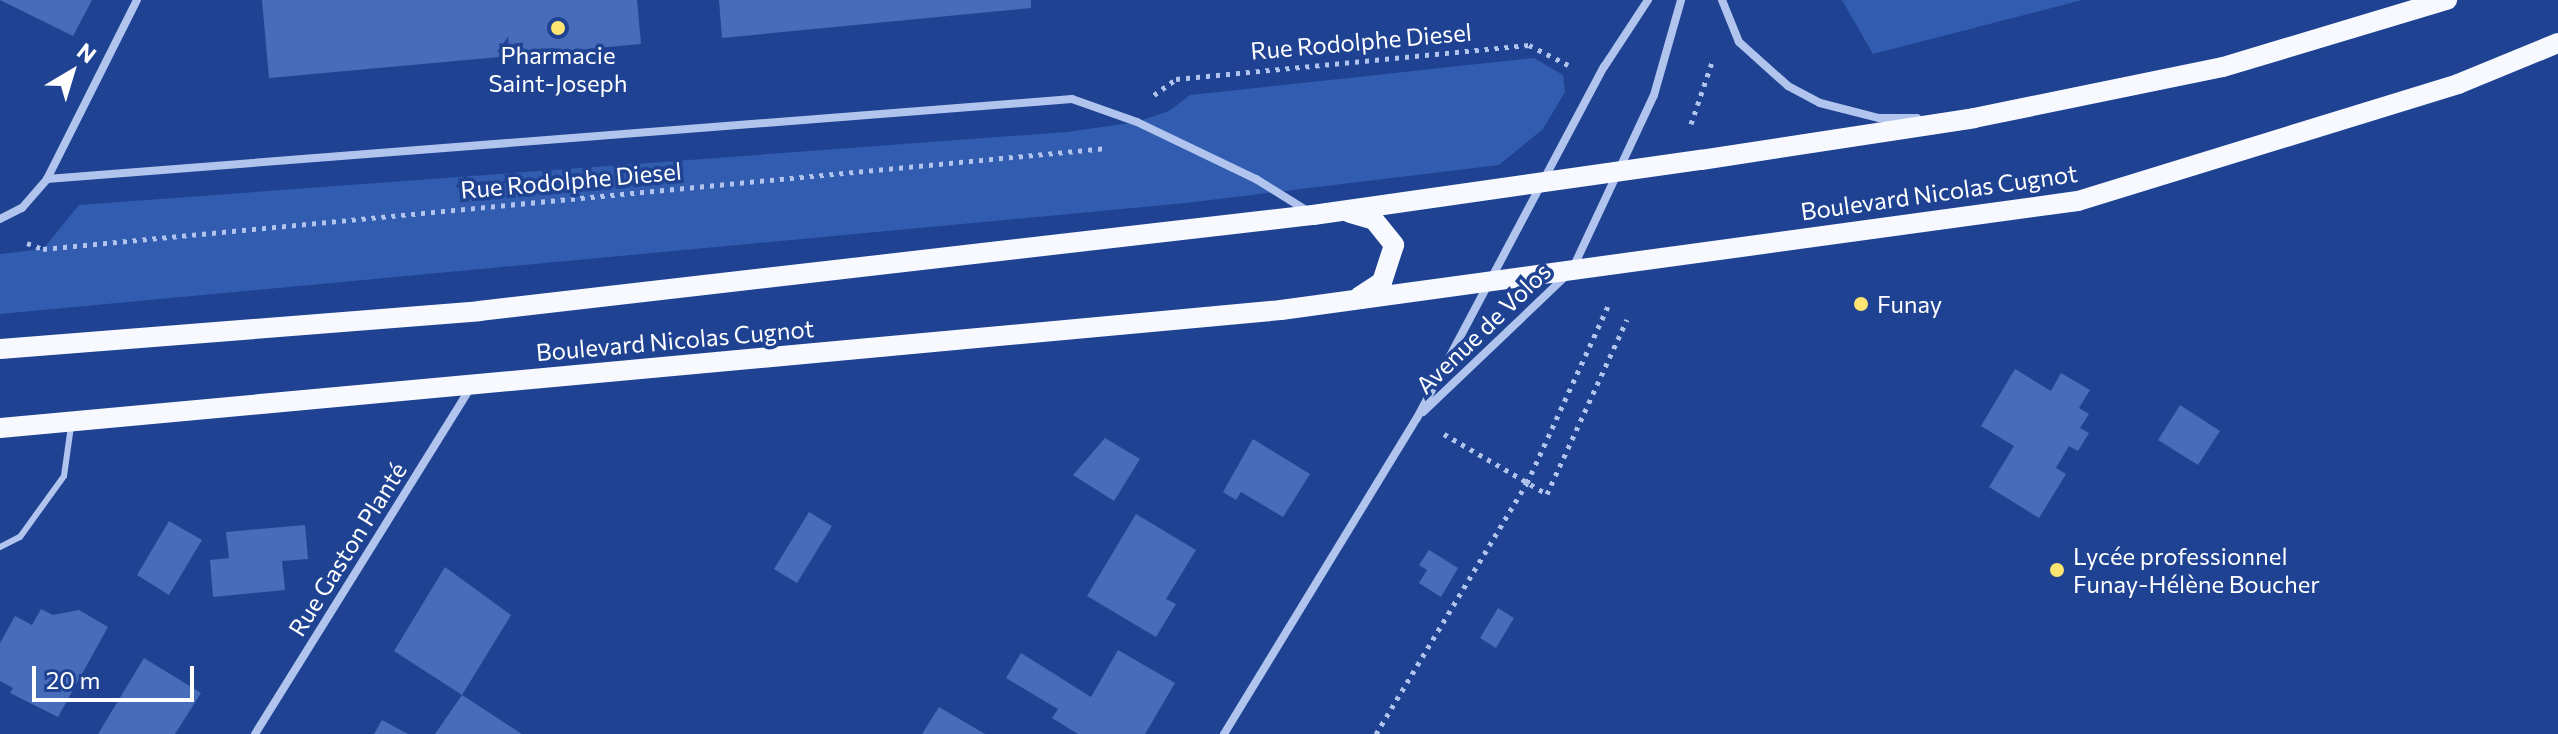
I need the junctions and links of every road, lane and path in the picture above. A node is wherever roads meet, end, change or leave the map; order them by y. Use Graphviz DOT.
graph roads {
  1 [pos="137,0"];
  2 [pos="1648,0"];
  3 [pos="1681,0"];
  4 [pos="1722,0"];
  5 [pos="2447,0"];
  6 [pos="1727,13"];
  7 [pos="2558,43"];
  8 [pos="1604,67"];
  9 [pos="1974,118"];
  10 [pos="1137,122"];
  11 [pos="1673,164"];
  12 [pos="1618,171"];
  13 [pos="47,179"];
  14 [pos="1542,183"];
  15 [pos="1343,211"];
  16 [pos="1313,215"];
  17 [pos="0,219"];
  18 [pos="14,238"];
  19 [pos="1572,270"];
  20 [pos="1488,282"];
  21 [pos="1355,300"];
  22 [pos="1627,319"];
  23 [pos="1592,342"];
  24 [pos="0,349"];
  25 [pos="473,385"];
  26 [pos="1417,418"];
  27 [pos="72,421"];
  28 [pos="0,428"];
  29 [pos="1527,483"];
  30 [pos="0,547"];
  31 [pos="255,734"];
  32 [pos="1224,734"];
  33 [pos="1376,734"];
  1 -- 13 [label="street"];
  2 -- 8 [label="street, Avenue de Volos"];
  3 -- 12 [label="street, Avenue de Volos"];
  4 -- 6 [label="street"];
  5 -- 9 [label="main road, Boulevard Nicolas Cugnot"];
  6 -- 9 [label="street"];
  6 -- 11 [label="path"];
  7 -- 19 [label="main road, Boulevard Nicolas Cugnot"];
  8 -- 10 [label="path, Rue Rodolphe Diesel"];
  8 -- 14 [label="street, Avenue de Volos"];
  9 -- 11 [label="main road, Boulevard Nicolas Cugnot"];
  10 -- 13 [label="street, Rue Rodolphe Diesel"];
  10 -- 16 [label="street, Rue Rodolphe Diesel"];
  10 -- 18 [label="path, Rue Rodolphe Diesel"];
  11 -- 12 [label="main road, Boulevard Nicolas Cugnot"];
  12 -- 14 [label="main road, Boulevard Nicolas Cugnot"];
  12 -- 19 [label="street, Avenue de Volos"];
  13 -- 17 [label="street"];
  14 -- 15 [label="main road, Boulevard Nicolas Cugnot"];
  14 -- 20 [label="street, Avenue de Volos"];
  15 -- 16 [label="main road, Boulevard Nicolas Cugnot"];
  15 -- 21 [label="main road"];
  16 -- 24 [label="main road, Boulevard Nicolas Cugnot"];
  19 -- 20 [label="main road, Boulevard Nicolas Cugnot"];
  19 -- 26 [label="street, Avenue de Volos"];
  20 -- 21 [label="main road, Boulevard Nicolas Cugnot"];
  20 -- 26 [label="street, Avenue de Volos"];
  21 -- 25 [label="main road, Boulevard Nicolas Cugnot"];
  22 -- 29 [label="path"];
  23 -- 29 [label="path"];
  25 -- 27 [label="main road, Boulevard Nicolas Cugnot"];
  25 -- 31 [label="street, Rue Gaston Planté"];
  26 -- 29 [label="path"];
  26 -- 32 [label="street"];
  27 -- 28 [label="main road, Boulevard Nicolas Cugnot"];
  27 -- 30 [label="lane"];
  29 -- 33 [label="path"];
}
